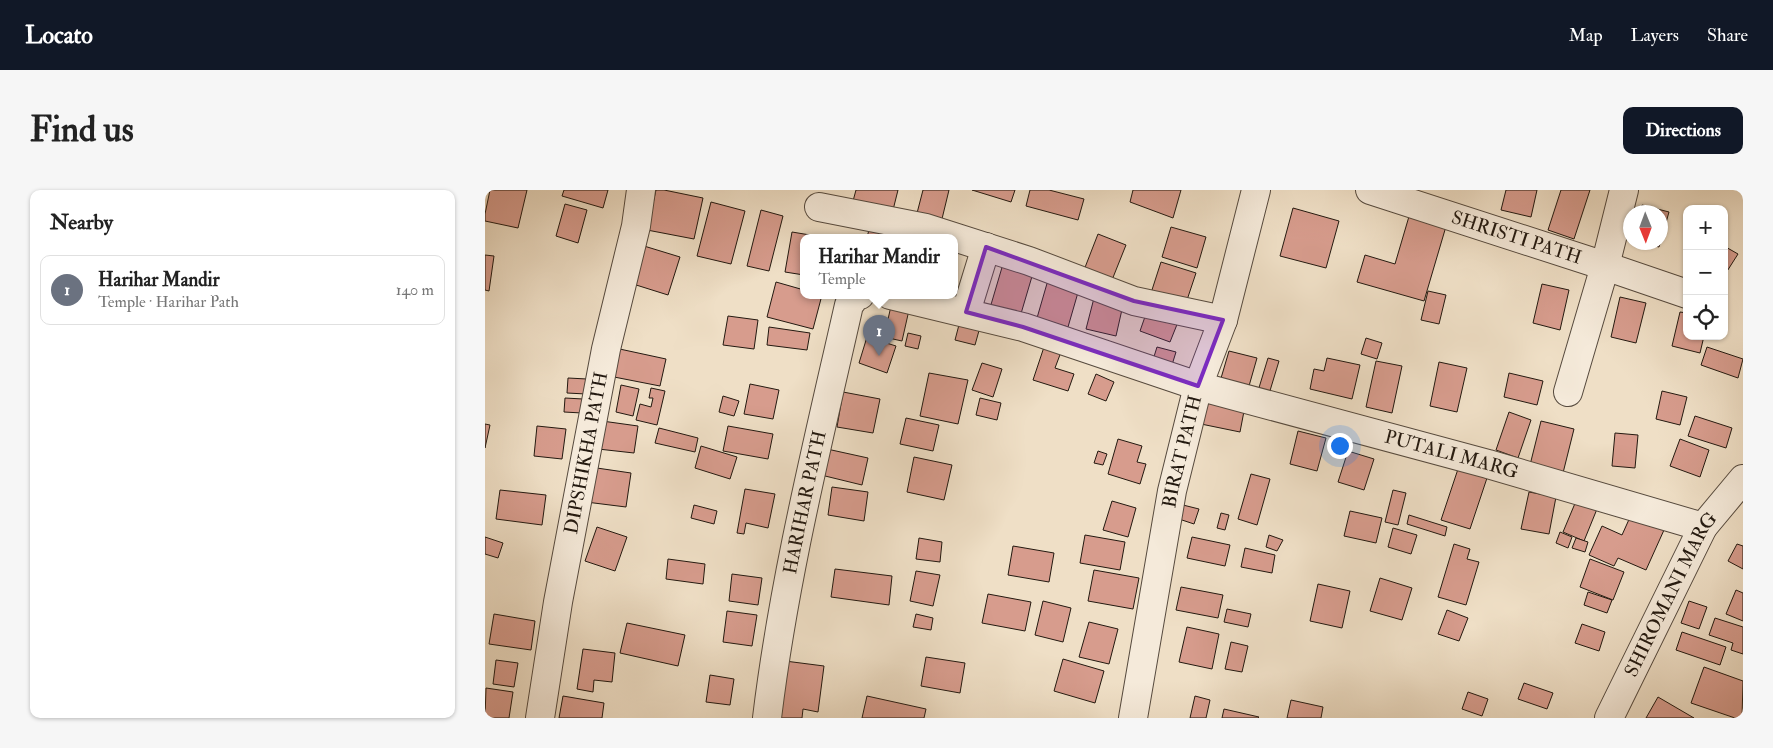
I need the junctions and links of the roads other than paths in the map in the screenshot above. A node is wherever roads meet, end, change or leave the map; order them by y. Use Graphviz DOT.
graph roads {
  1 [pos="641,190"];
  2 [pos="1256,190"];
  3 [pos="1370,190"];
  4 [pos="1624,190"];
  5 [pos="819,208"];
  6 [pos="945,234"];
  7 [pos="958,238"];
  8 [pos="986,247"];
  9 [pos="1605,266"];
  10 [pos="1683,293"];
  11 [pos="854,299"];
  12 [pos="908,299"];
  13 [pos="966,312"];
  14 [pos="1223,320"];
  15 [pos="1198,386"];
  16 [pos="1568,392"];
  17 [pos="1743,479"];
  18 [pos="1703,526"];
  19 [pos="540,718"];
  20 [pos="767,718"];
  21 [pos="1133,718"];
  22 [pos="1609,718"];
  1 -- 19 [label="street, DIPSHIKHA PATH"];
  2 -- 14 [label="street, BIRAT PATH"];
  3 -- 9 [label="street, SHRISTI PATH"];
  4 -- 9 [label="street"];
  5 -- 6 [label="street"];
  7 -- 8 [label="street"];
  8 -- 13 [label="street"];
  8 -- 14 [label="street"];
  9 -- 10 [label="street, SHRISTI PATH"];
  9 -- 16 [label="street"];
  11 -- 20 [label="street, HARIHAR PATH"];
  12 -- 13 [label="street"];
  13 -- 15 [label="street"];
  14 -- 15 [label="street, BIRAT PATH"];
  15 -- 18 [label="street, PUTALI MARG"];
  15 -- 21 [label="street, BIRAT PATH"];
  17 -- 18 [label="street, SHIROMANI MARG"];
  18 -- 22 [label="street, SHIROMANI MARG"];
}
